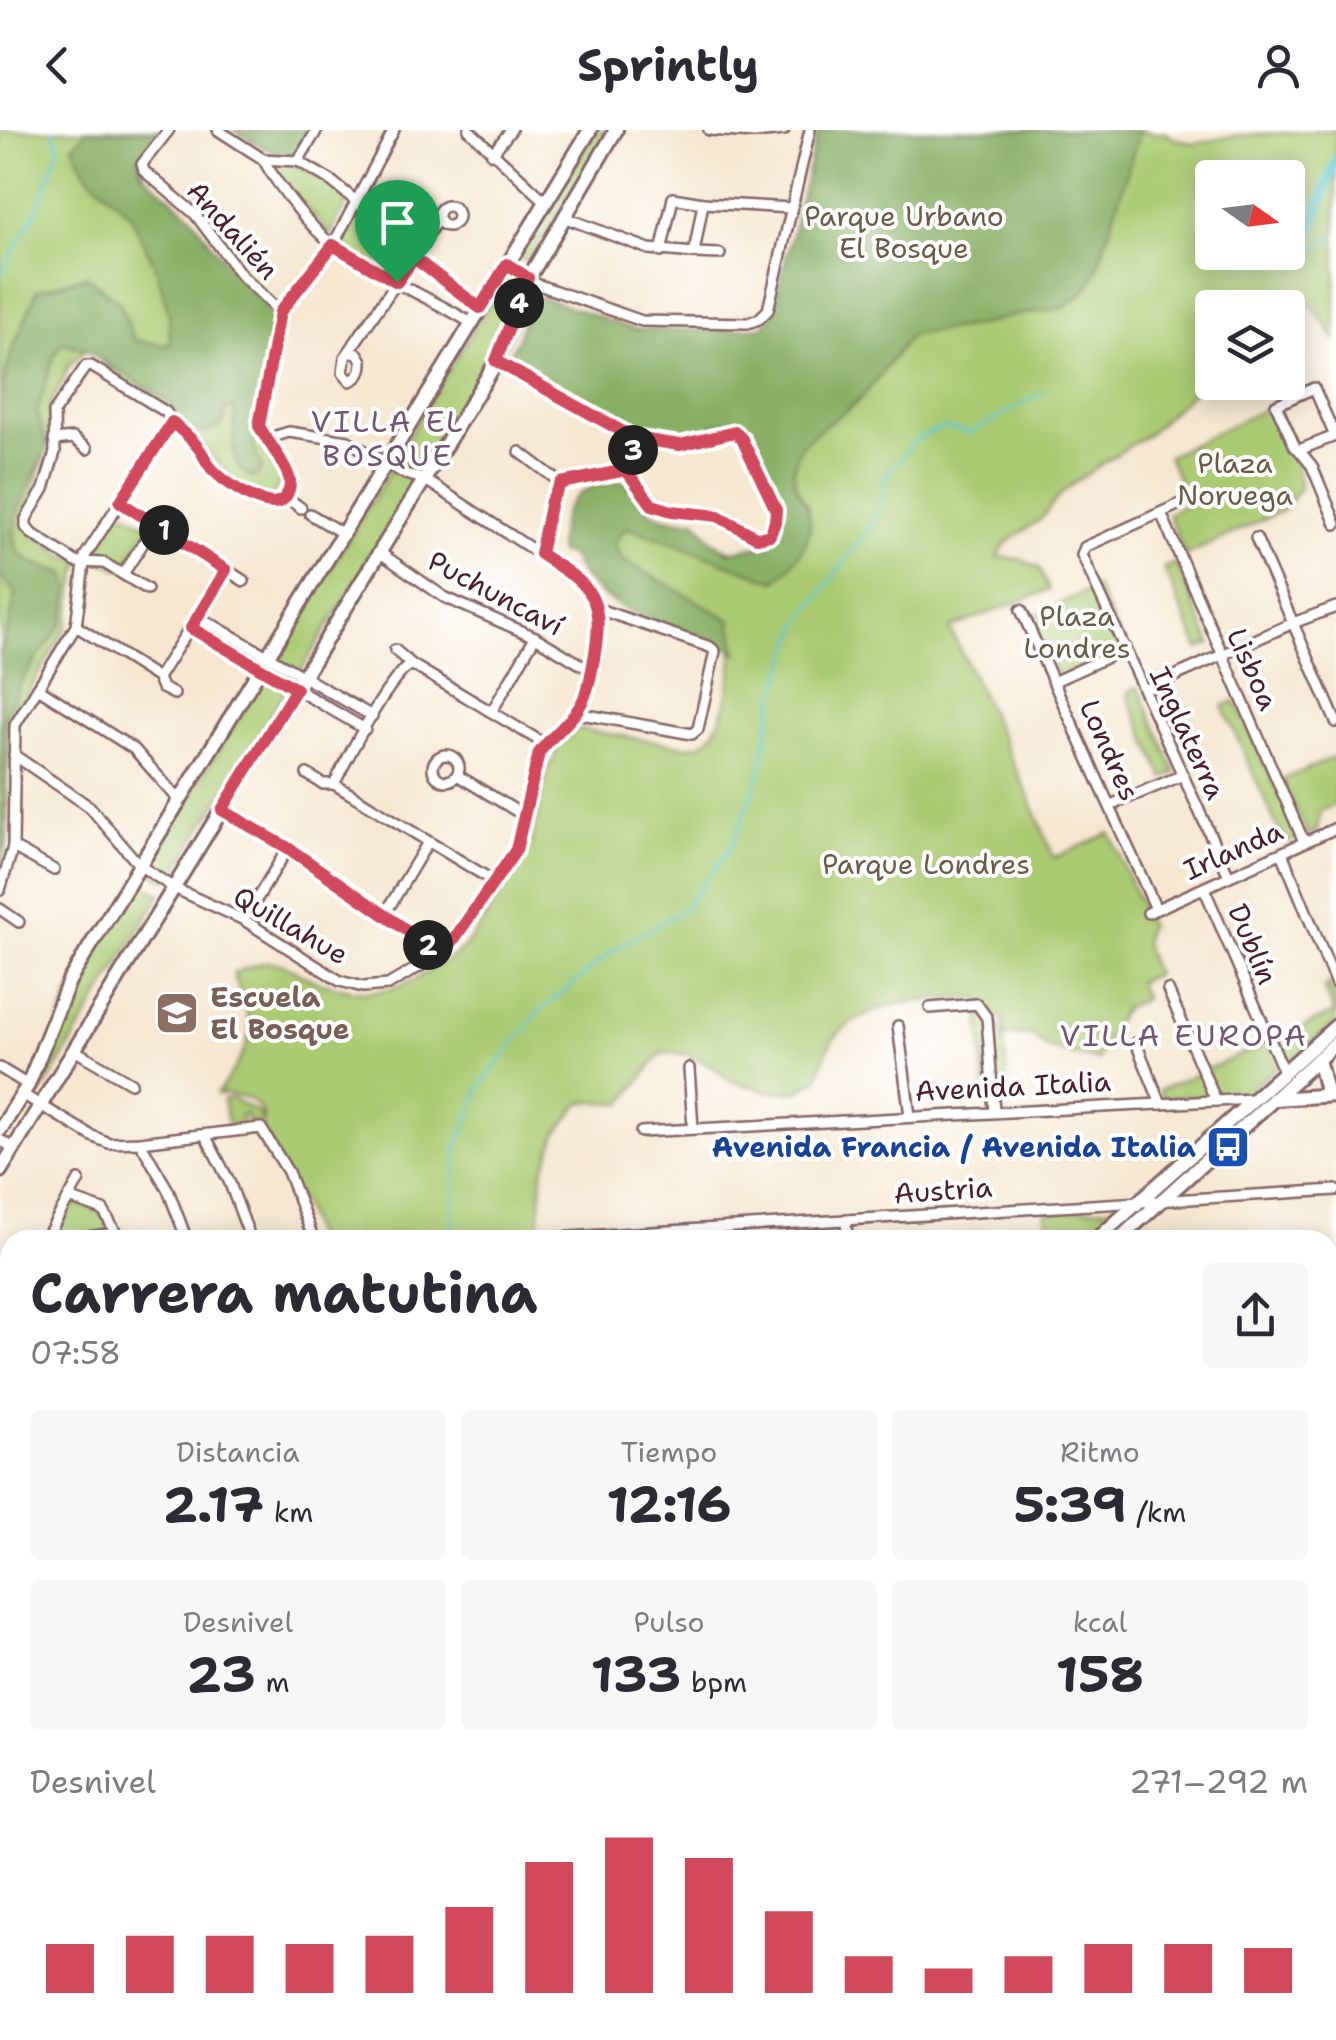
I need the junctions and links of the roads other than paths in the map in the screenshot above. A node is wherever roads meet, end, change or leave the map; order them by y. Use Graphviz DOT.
graph roads {
  1 [pos="169,130"];
  2 [pos="218,130"];
  3 [pos="318,130"];
  4 [pos="394,130"];
  5 [pos="469,130"];
  6 [pos="511,130"];
  7 [pos="590,130"];
  8 [pos="616,130"];
  9 [pos="709,130"];
  10 [pos="784,130"];
  11 [pos="810,130"];
  12 [pos="492,154"];
  13 [pos="264,159"];
  14 [pos="298,161"];
  15 [pos="356,201"];
  16 [pos="545,201"];
  17 [pos="703,203"];
  18 [pos="791,208"];
  19 [pos="563,217"];
  20 [pos="440,220"];
  21 [pos="333,245"];
  22 [pos="661,252"];
  23 [pos="694,254"];
  24 [pos="720,254"];
  25 [pos="414,258"];
  26 [pos="507,264"];
  27 [pos="528,278"];
  28 [pos="397,282"];
  29 [pos="480,308"];
  30 [pos="280,312"];
  31 [pos="471,322"];
  32 [pos="349,352"];
  33 [pos="496,361"];
  34 [pos="172,422"];
  35 [pos="634,438"];
  36 [pos="266,439"];
  37 [pos="54,440"];
  38 [pos="88,450"];
  39 [pos="1299,450"];
  40 [pos="520,452"];
  41 [pos="385,462"];
  42 [pos="626,470"];
  43 [pos="424,479"];
  44 [pos="561,483"];
  45 [pos="286,497"];
  46 [pos="120,502"];
  47 [pos="1182,502"];
  48 [pos="1161,513"];
  49 [pos="1336,524"];
  50 [pos="156,525"];
  51 [pos="342,533"];
  52 [pos="1256,538"];
  53 [pos="380,552"];
  54 [pos="540,554"];
  55 [pos="84,562"];
  56 [pos="226,570"];
  57 [pos="123,574"];
  58 [pos="244,581"];
  59 [pos="147,589"];
  60 [pos="1336,607"];
  61 [pos="598,609"];
  62 [pos="1021,610"];
  63 [pos="198,617"];
  64 [pos="1293,623"];
  65 [pos="76,626"];
  66 [pos="191,628"];
  67 [pos="536,637"];
  68 [pos="396,650"];
  69 [pos="1125,650"];
  70 [pos="1223,655"];
  71 [pos="263,662"];
  72 [pos="411,664"];
  73 [pos="592,671"];
  74 [pos="158,678"];
  75 [pos="1055,681"];
  76 [pos="300,683"];
  77 [pos="38,688"];
  78 [pos="1144,690"];
  79 [pos="174,694"];
  80 [pos="343,699"];
  81 [pos="492,711"];
  82 [pos="336,712"];
  83 [pos="576,713"];
  84 [pos="372,716"];
  85 [pos="1336,722"];
  86 [pos="364,728"];
  87 [pos="545,744"];
  88 [pos="14,755"];
  89 [pos="307,774"];
  90 [pos="457,775"];
  91 [pos="1183,775"];
  92 [pos="334,784"];
  93 [pos="178,800"];
  94 [pos="1110,805"];
  95 [pos="222,810"];
  96 [pos="523,815"];
  97 [pos="1336,828"];
  98 [pos="428,842"];
  99 [pos="1304,842"];
  100 [pos="13,846"];
  101 [pos="288,848"];
  102 [pos="1282,853"];
  103 [pos="139,865"];
  104 [pos="54,870"];
  105 [pos="1229,876"];
  106 [pos="494,882"];
  107 [pos="174,888"];
  108 [pos="1204,888"];
  109 [pos="0,890"];
  110 [pos="0,909"];
  111 [pos="1152,911"];
  112 [pos="385,914"];
  113 [pos="244,920"];
  114 [pos="19,922"];
  115 [pos="441,954"];
  116 [pos="1336,984"];
  117 [pos="1168,990"];
  118 [pos="930,1008"];
  119 [pos="898,1026"];
  120 [pos="1336,1026"];
  121 [pos="1336,1042"];
  122 [pos="1136,1043"];
  123 [pos="74,1050"];
  124 [pos="1318,1059"];
  125 [pos="0,1068"];
  126 [pos="689,1068"];
  127 [pos="1284,1072"];
  128 [pos="131,1082"];
  129 [pos="25,1089"];
  130 [pos="1331,1095"];
  131 [pos="1274,1098"];
  132 [pos="1252,1099"];
  133 [pos="1216,1101"];
  134 [pos="1161,1104"];
  135 [pos="40,1106"];
  136 [pos="994,1112"];
  137 [pos="910,1116"];
  138 [pos="692,1128"];
  139 [pos="0,1130"];
  140 [pos="640,1132"];
  141 [pos="206,1135"];
  142 [pos="0,1140"];
  143 [pos="140,1142"];
  144 [pos="14,1148"];
  145 [pos="0,1171"];
  146 [pos="79,1180"];
  147 [pos="1336,1190"];
  148 [pos="69,1198"];
  149 [pos="1162,1200"];
  150 [pos="1138,1202"];
  151 [pos="846,1219"];
  152 [pos="723,1227"];
  153 [pos="55,1230"];
  154 [pos="115,1230"];
  155 [pos="184,1230"];
  156 [pos="247,1230"];
  157 [pos="310,1230"];
  158 [pos="680,1230"];
  159 [pos="847,1230"];
  160 [pos="1107,1230"];
  161 [pos="1129,1230"];
  1 -- 30 [label="street, Andalién"];
  2 -- 13 [label="street"];
  3 -- 14 [label="street"];
  4 -- 15 [label="street"];
  5 -- 12 [label="street"];
  6 -- 12 [label="street"];
  7 -- 16 [label="main road"];
  8 -- 19 [label="main road"];
  9 -- 10 [label="street"];
  11 -- 18 [label="street"];
  12 -- 16 [label="street"];
  13 -- 14 [label="street"];
  13 -- 21 [label="street"];
  14 -- 15 [label="street"];
  15 -- 21 [label="street"];
  15 -- 25 [label="street"];
  16 -- 26 [label="main road"];
  17 -- 18 [label="street"];
  17 -- 22 [label="street"];
  17 -- 23 [label="street"];
  18 -- 27 [label="street"];
  19 -- 22 [label="street"];
  19 -- 27 [label="main road"];
  20 -- 25 [label="street"];
  21 -- 28 [label="street"];
  21 -- 30 [label="street"];
  22 -- 23 [label="street"];
  23 -- 24 [label="street"];
  25 -- 28 [label="street"];
  25 -- 29 [label="street"];
  26 -- 27 [label="street"];
  26 -- 29 [label="main road"];
  27 -- 33 [label="main road"];
  28 -- 31 [label="street"];
  28 -- 32 [label="street"];
  29 -- 31 [label="main road"];
  30 -- 36 [label="street"];
  31 -- 41 [label="main road"];
  33 -- 35 [label="street"];
  33 -- 43 [label="main road"];
  34 -- 37 [label="street"];
  34 -- 45 [label="street"];
  34 -- 46 [label="street"];
  35 -- 42 [label="street"];
  35 -- 42 [label="street"];
  36 -- 41 [label="street"];
  36 -- 45 [label="street"];
  37 -- 38 [label="street"];
  37 -- 55 [label="street"];
  39 -- 39 [label="street"];
  39 -- 49 [label="street"];
  40 -- 44 [label="street"];
  41 -- 43 [label="street"];
  41 -- 51 [label="main road"];
  42 -- 44 [label="street"];
  43 -- 53 [label="main road"];
  43 -- 54 [label="street"];
  44 -- 54 [label="street"];
  45 -- 51 [label="street"];
  46 -- 50 [label="street"];
  46 -- 55 [label="street"];
  47 -- 48 [label="street"];
  48 -- 69 [label="street, Inglaterra"];
  48 -- 70 [label="street, Lisboa"];
  50 -- 56 [label="street"];
  50 -- 57 [label="street"];
  51 -- 71 [label="main road"];
  52 -- 64 [label="street"];
  53 -- 67 [label="street, Puchuncaví"];
  53 -- 76 [label="main road"];
  54 -- 61 [label="street"];
  55 -- 57 [label="street"];
  55 -- 65 [label="street"];
  56 -- 58 [label="street"];
  56 -- 63 [label="street"];
  57 -- 59 [label="street"];
  60 -- 64 [label="street"];
  61 -- 73 [label="street, Quillahue"];
  61 -- 83 [label="street"];
  62 -- 75 [label="street, Londres"];
  63 -- 66 [label="street"];
  63 -- 71 [label="street"];
  64 -- 70 [label="street"];
  64 -- 85 [label="street"];
  65 -- 74 [label="street"];
  65 -- 77 [label="street"];
  66 -- 71 [label="street"];
  66 -- 74 [label="street"];
  67 -- 73 [label="street, Puchuncaví"];
  67 -- 81 [label="street"];
  68 -- 72 [label="street"];
  69 -- 75 [label="street"];
  69 -- 78 [label="street, Inglaterra"];
  70 -- 78 [label="street"];
  70 -- 99 [label="street, Lisboa"];
  71 -- 76 [label="street"];
  71 -- 93 [label="main road"];
  72 -- 81 [label="street"];
  72 -- 84 [label="street"];
  73 -- 83 [label="street, Quillahue"];
  74 -- 79 [label="street"];
  75 -- 94 [label="street, Londres"];
  76 -- 80 [label="street"];
  76 -- 82 [label="street"];
  76 -- 95 [label="main road"];
  77 -- 88 [label="street"];
  77 -- 93 [label="street"];
  78 -- 91 [label="street, Inglaterra"];
  80 -- 82 [label="street"];
  80 -- 84 [label="street"];
  81 -- 87 [label="street"];
  82 -- 86 [label="street"];
  83 -- 87 [label="street, Quillahue"];
  84 -- 86 [label="street"];
  86 -- 92 [label="street"];
  87 -- 96 [label="street, Quillahue"];
  88 -- 100 [label="street"];
  88 -- 103 [label="street, Quillahue"];
  89 -- 92 [label="street"];
  90 -- 96 [label="street"];
  91 -- 94 [label="street"];
  91 -- 105 [label="street, Inglaterra"];
  92 -- 98 [label="street"];
  93 -- 103 [label="main road"];
  94 -- 111 [label="street, Londres"];
  95 -- 101 [label="street"];
  95 -- 107 [label="main road"];
  96 -- 106 [label="street, Quillahue"];
  97 -- 99 [label="street, Irlanda"];
  98 -- 106 [label="street"];
  98 -- 112 [label="street"];
  99 -- 102 [label="street, Irlanda"];
  100 -- 104 [label="street"];
  100 -- 109 [label="street"];
  101 -- 112 [label="street"];
  101 -- 113 [label="street"];
  102 -- 105 [label="street, Irlanda"];
  102 -- 116 [label="street"];
  103 -- 107 [label="street, Quillahue"];
  103 -- 129 [label="main road"];
  105 -- 108 [label="street, Irlanda"];
  106 -- 115 [label="street, Quillahue"];
  107 -- 113 [label="street, Quillahue"];
  107 -- 123 [label="main road"];
  108 -- 111 [label="street, Irlanda"];
  108 -- 127 [label="street, Dublín"];
  110 -- 114 [label="street"];
  112 -- 115 [label="street"];
  113 -- 115 [label="street, Quillahue"];
  117 -- 133 [label="street"];
  118 -- 136 [label="street"];
  119 -- 137 [label="street"];
  120 -- 127 [label="main road"];
  121 -- 124 [label="main road"];
  122 -- 134 [label="street"];
  123 -- 128 [label="street"];
  123 -- 135 [label="main road"];
  124 -- 130 [label="main road"];
  124 -- 131 [label="main road"];
  125 -- 129 [label="street"];
  126 -- 138 [label="street"];
  127 -- 132 [label="main road"];
  129 -- 135 [label="street"];
  129 -- 139 [label="main road"];
  130 -- 131 [label="main road, Avenida Italia"];
  131 -- 132 [label="main road, Avenida Italia"];
  131 -- 149 [label="main road"];
  132 -- 133 [label="street, Avenida Italia"];
  132 -- 150 [label="main road"];
  133 -- 134 [label="street, Avenida Italia"];
  134 -- 136 [label="street, Avenida Italia"];
  135 -- 143 [label="street"];
  135 -- 144 [label="main road"];
  136 -- 137 [label="street, Avenida Italia"];
  137 -- 138 [label="street, Avenida Italia"];
  138 -- 140 [label="street, Avenida Italia"];
  141 -- 143 [label="street"];
  141 -- 156 [label="street"];
  141 -- 157 [label="street"];
  142 -- 144 [label="street"];
  143 -- 155 [label="street"];
  144 -- 145 [label="main road"];
  146 -- 148 [label="street"];
  147 -- 149 [label="street, Austria"];
  148 -- 153 [label="street"];
  148 -- 154 [label="street"];
  149 -- 150 [label="street, Austria"];
  149 -- 161 [label="main road"];
  150 -- 151 [label="street, Austria"];
  150 -- 160 [label="main road"];
  151 -- 152 [label="street, Austria"];
  151 -- 159 [label="street"];
  152 -- 158 [label="street, Austria"];
}
